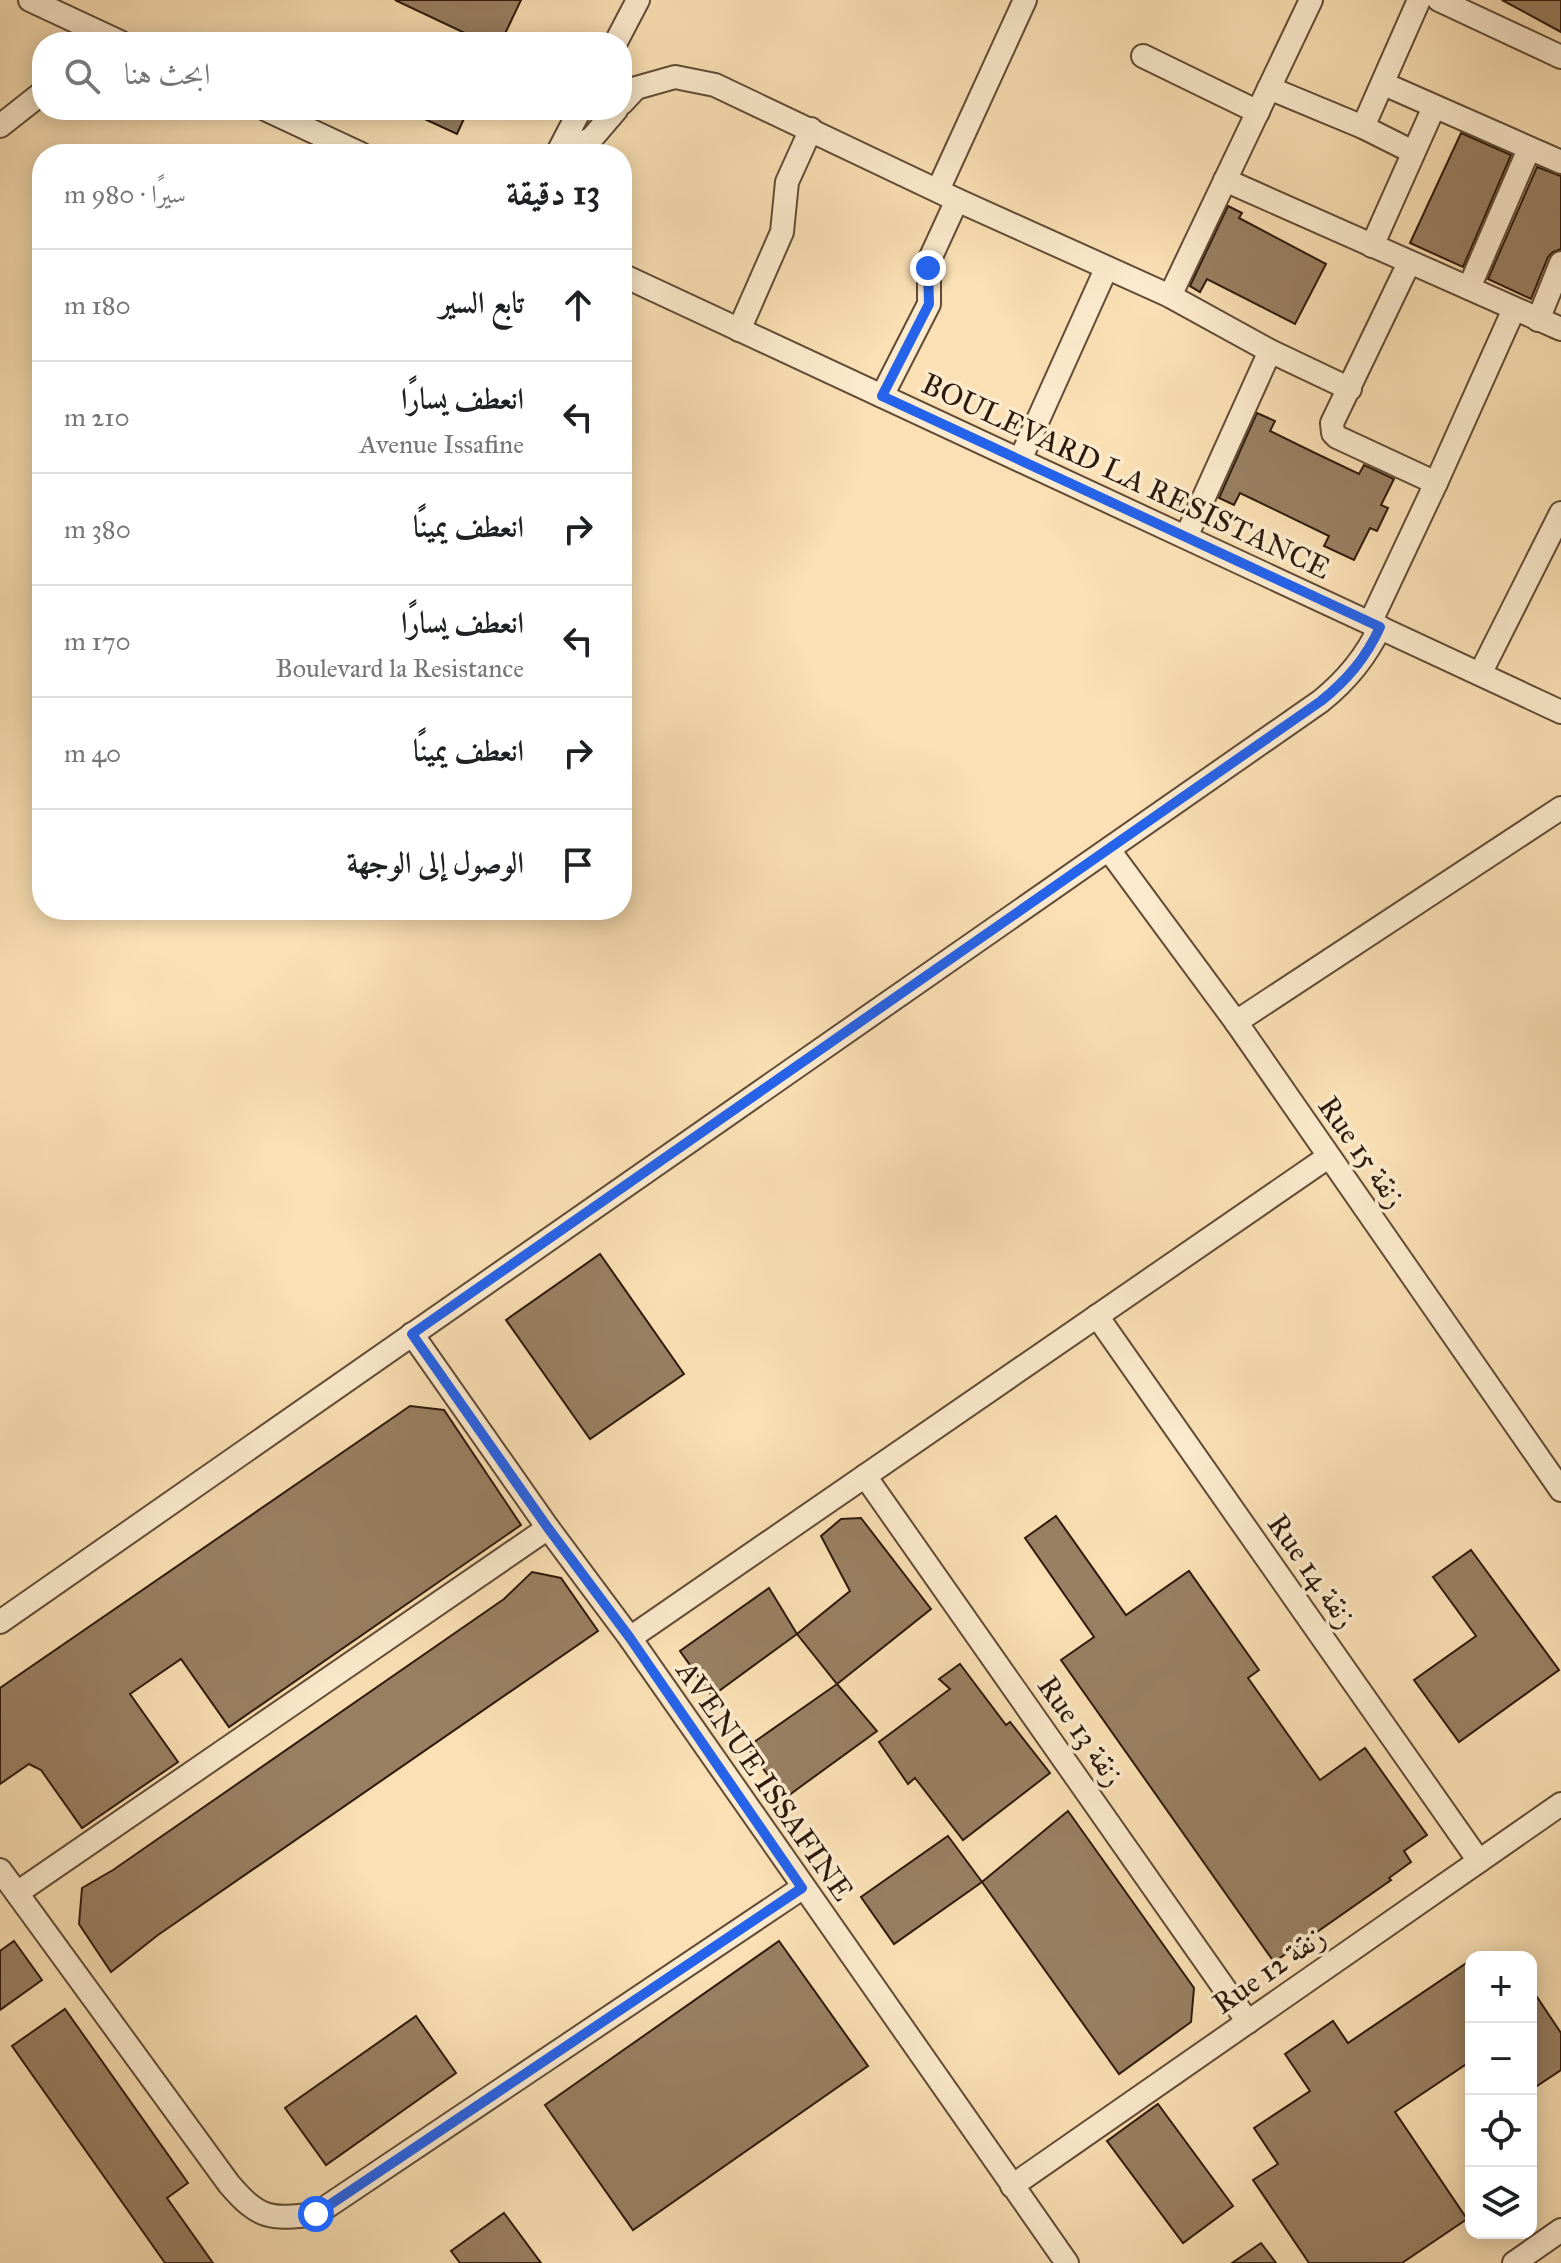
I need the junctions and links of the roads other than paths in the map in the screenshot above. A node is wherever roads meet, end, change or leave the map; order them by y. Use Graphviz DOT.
graph roads {
  1 [pos="30,0"];
  2 [pos="638,0"];
  3 [pos="1025,0"];
  4 [pos="1311,0"];
  5 [pos="1419,0"];
  6 [pos="1439,0"];
  7 [pos="1477,8"];
  8 [pos="78,32"];
  9 [pos="621,32"];
  10 [pos="1143,56"];
  11 [pos="1561,57"];
  12 [pos="1384,84"];
  13 [pos="1269,88"];
  14 [pos="632,92"];
  15 [pos="32,101"];
  16 [pos="1434,107"];
  17 [pos="1258,112"];
  18 [pos="288,120"];
  19 [pos="575,120"];
  20 [pos="607,120"];
  21 [pos="0,126"];
  22 [pos="1363,127"];
  23 [pos="811,129"];
  24 [pos="340,144"];
  25 [pos="564,144"];
  26 [pos="580,144"];
  27 [pos="1529,149"];
  28 [pos="1413,152"];
  29 [pos="1561,162"];
  30 [pos="1225,180"];
  31 [pos="947,195"];
  32 [pos="1372,246"];
  33 [pos="1409,263"];
  34 [pos="1561,263"];
  35 [pos="1106,269"];
  36 [pos="632,280"];
  37 [pos="1469,288"];
  38 [pos="1170,296"];
  39 [pos="1514,309"];
  40 [pos="1538,320"];
  41 [pos="1561,329"];
  42 [pos="739,330"];
  43 [pos="1270,351"];
  44 [pos="1350,389"];
  45 [pos="882,396"];
  46 [pos="1020,460"];
  47 [pos="1436,483"];
  48 [pos="1561,513"];
  49 [pos="1186,537"];
  50 [pos="1375,625"];
  51 [pos="1480,674"];
  52 [pos="1561,712"];
  53 [pos="1561,808"];
  54 [pos="1109,850"];
  55 [pos="1236,1022"];
  56 [pos="1328,1157"];
  57 [pos="1097,1316"];
  58 [pos="412,1334"];
  59 [pos="865,1476"];
  60 [pos="1561,1490"];
  61 [pos="548,1528"];
  62 [pos="0,1622"];
  63 [pos="630,1638"];
  64 [pos="1561,1804"];
  65 [pos="1479,1861"];
  66 [pos="0,1870"];
  67 [pos="802,1888"];
  68 [pos="17,1893"];
  69 [pos="1248,2022"];
  70 [pos="1012,2186"];
  71 [pos="1561,2230"];
  72 [pos="1067,2263"];
  73 [pos="1514,2263"];
  1 -- 8 [label="street"];
  2 -- 9 [label="street"];
  3 -- 31 [label="street"];
  4 -- 13 [label="street"];
  5 -- 12 [label="street"];
  6 -- 7 [label="street"];
  7 -- 11 [label="street"];
  10 -- 17 [label="street"];
  12 -- 16 [label="street"];
  12 -- 22 [label="street"];
  13 -- 17 [label="street"];
  13 -- 22 [label="street"];
  14 -- 23 [label="street"];
  15 -- 21 [label="street"];
  16 -- 27 [label="street"];
  16 -- 28 [label="street"];
  17 -- 30 [label="street"];
  18 -- 24 [label="street"];
  19 -- 25 [label="street"];
  20 -- 26 [label="street"];
  22 -- 28 [label="street"];
  23 -- 31 [label="street"];
  23 -- 42 [label="street"];
  27 -- 29 [label="street"];
  27 -- 37 [label="street"];
  28 -- 32 [label="street"];
  30 -- 32 [label="street"];
  30 -- 38 [label="street"];
  31 -- 35 [label="street"];
  31 -- 45 [label="street"];
  32 -- 33 [label="street"];
  33 -- 37 [label="street"];
  33 -- 44 [label="street"];
  34 -- 40 [label="street"];
  35 -- 38 [label="street"];
  35 -- 46 [label="street"];
  36 -- 42 [label="street, BOULEVARD LA RESISTANCE"];
  37 -- 39 [label="street"];
  38 -- 43 [label="street"];
  39 -- 40 [label="street"];
  39 -- 47 [label="street"];
  40 -- 41 [label="street"];
  42 -- 45 [label="street, BOULEVARD LA RESISTANCE"];
  43 -- 44 [label="street"];
  43 -- 49 [label="street"];
  44 -- 47 [label="street"];
  45 -- 46 [label="street, BOULEVARD LA RESISTANCE"];
  46 -- 49 [label="street, BOULEVARD LA RESISTANCE"];
  47 -- 50 [label="street"];
  48 -- 51 [label="street"];
  49 -- 50 [label="street, BOULEVARD LA RESISTANCE"];
  50 -- 51 [label="street, BOULEVARD LA RESISTANCE"];
  50 -- 54 [label="street"];
  51 -- 52 [label="street, BOULEVARD LA RESISTANCE"];
  53 -- 55 [label="street"];
  54 -- 55 [label="street, Rue 15 زنقة"];
  54 -- 58 [label="street"];
  55 -- 56 [label="street, Rue 15 زنقة"];
  56 -- 57 [label="street"];
  56 -- 60 [label="street, Rue 15 زنقة"];
  57 -- 59 [label="street"];
  57 -- 65 [label="street, Rue 14 زنقة"];
  58 -- 61 [label="street, AVENUE ISSAFINE"];
  58 -- 62 [label="street"];
  59 -- 63 [label="street"];
  59 -- 69 [label="street, Rue 13 زنقة"];
  61 -- 63 [label="street, AVENUE ISSAFINE"];
  61 -- 68 [label="street"];
  63 -- 67 [label="street, AVENUE ISSAFINE"];
  64 -- 65 [label="street, Rue 12 زنقة"];
  65 -- 69 [label="street, Rue 12 زنقة"];
  66 -- 68 [label="street"];
  67 -- 68 [label="street"];
  67 -- 70 [label="street, AVENUE ISSAFINE"];
  69 -- 70 [label="street, Rue 12 زنقة"];
  70 -- 72 [label="street, AVENUE ISSAFINE"];
  71 -- 73 [label="street"];
}
